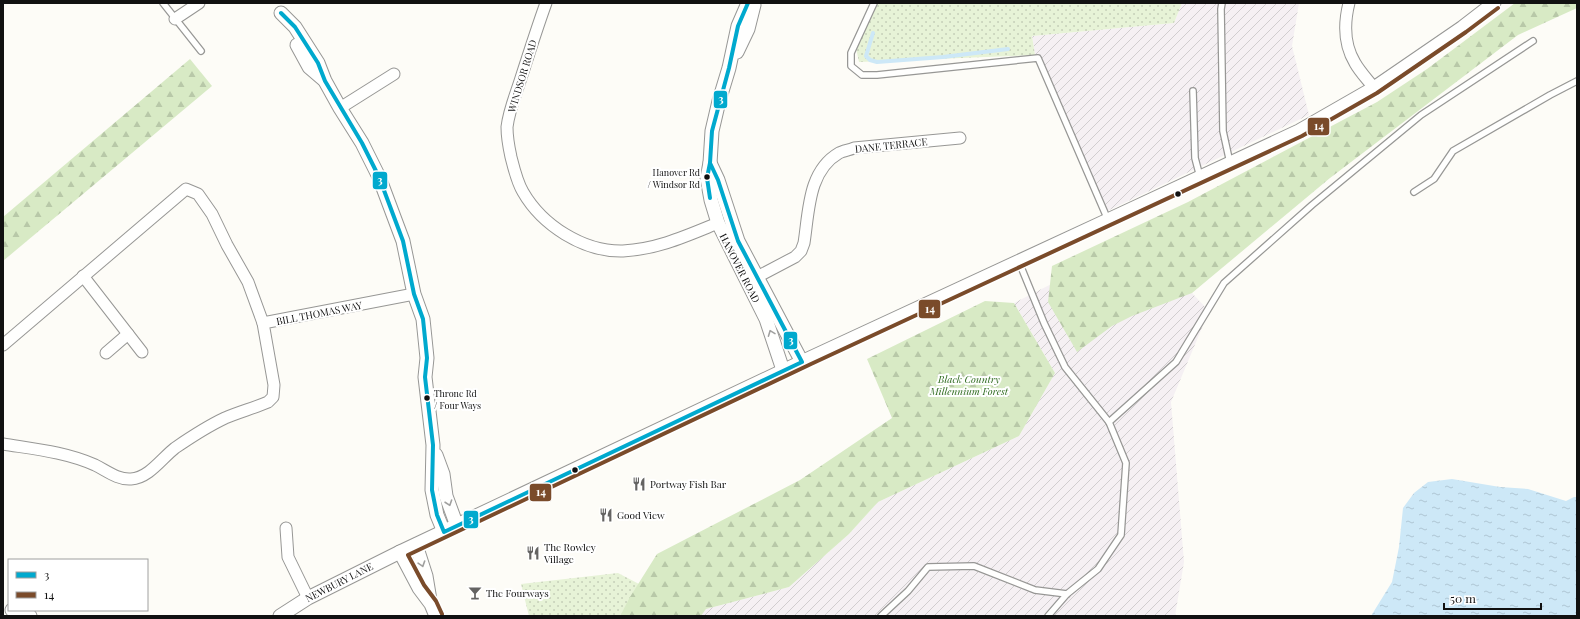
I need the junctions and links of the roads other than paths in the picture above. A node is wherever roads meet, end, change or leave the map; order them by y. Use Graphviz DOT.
graph roads {
  1 [pos="163,3"];
  2 [pos="199,3"];
  3 [pos="546,3"];
  4 [pos="748,3"];
  5 [pos="754,3"];
  6 [pos="874,3"];
  7 [pos="1222,3"];
  8 [pos="1349,3"];
  9 [pos="1494,3"];
  10 [pos="278,8"];
  11 [pos="175,19"];
  12 [pos="1533,41"];
  13 [pos="201,51"];
  14 [pos="729,68"];
  15 [pos="394,74"];
  16 [pos="1577,82"];
  17 [pos="1374,88"];
  18 [pos="1193,91"];
  19 [pos="340,108"];
  20 [pos="960,138"];
  21 [pos="1230,163"];
  22 [pos="1200,177"];
  23 [pos="1414,192"];
  24 [pos="1108,220"];
  25 [pos="724,221"];
  26 [pos="1018,262"];
  27 [pos="84,276"];
  28 [pos="752,279"];
  29 [pos="414,294"];
  30 [pos="263,323"];
  31 [pos="128,334"];
  32 [pos="3,345"];
  33 [pos="142,352"];
  34 [pos="106,353"];
  35 [pos="802,362"];
  36 [pos="783,370"];
  37 [pos="1109,422"];
  38 [pos="3,444"];
  39 [pos="433,445"];
  40 [pos="457,526"];
  41 [pos="286,528"];
  42 [pos="444,532"];
  43 [pos="416,545"];
  44 [pos="400,552"];
  45 [pos="1067,594"];
  46 [pos="308,598"];
  47 [pos="433,610"];
  48 [pos="13,611"];
  49 [pos="30,616"];
  50 [pos="280,616"];
  51 [pos="881,616"];
  52 [pos="1048,616"];
  1 -- 11 [label="lane"];
  2 -- 11 [label="street"];
  3 -- 25 [label="street, WINDSOR ROAD"];
  4 -- 14 [label="street, HANOVER ROAD"];
  5 -- 14 [label="street, HANOVER ROAD"];
  6 -- 24 [label="lane"];
  7 -- 21 [label="lane"];
  8 -- 17 [label="street"];
  9 -- 17 [label="street, NEWBURY LANE"];
  10 -- 19 [label="street"];
  11 -- 13 [label="lane"];
  12 -- 37 [label="lane"];
  14 -- 25 [label="street, HANOVER ROAD"];
  15 -- 19 [label="street"];
  16 -- 23 [label="lane"];
  17 -- 21 [label="street, NEWBURY LANE"];
  18 -- 22 [label="lane"];
  19 -- 29 [label="street"];
  20 -- 28 [label="street, DANE TERRACE"];
  21 -- 22 [label="street, NEWBURY LANE"];
  22 -- 24 [label="street, NEWBURY LANE"];
  24 -- 26 [label="street, NEWBURY LANE"];
  25 -- 28 [label="street, HANOVER ROAD"];
  26 -- 35 [label="street, NEWBURY LANE"];
  26 -- 37 [label="lane"];
  27 -- 30 [label="street"];
  27 -- 31 [label="street"];
  27 -- 32 [label="street"];
  28 -- 35 [label="street, HANOVER ROAD"];
  36 -- 28 [label="street, HANOVER ROAD, one-way"];
  29 -- 30 [label="street, BILL THOMAS WAY"];
  29 -- 39 [label="street"];
  30 -- 38 [label="street, BILL THOMAS WAY"];
  31 -- 33 [label="street"];
  31 -- 34 [label="street"];
  35 -- 36 [label="street, NEWBURY LANE"];
  36 -- 40 [label="street, NEWBURY LANE"];
  37 -- 45 [label="lane"];
  39 -- 40 [label="street, one-way"];
  39 -- 42 [label="street"];
  40 -- 42 [label="street, NEWBURY LANE"];
  41 -- 46 [label="street"];
  42 -- 43 [label="street, NEWBURY LANE"];
  43 -- 44 [label="street, NEWBURY LANE"];
  43 -- 47 [label="street, one-way"];
  44 -- 46 [label="street, NEWBURY LANE"];
  44 -- 47 [label="street"];
  45 -- 51 [label="lane"];
  45 -- 52 [label="lane"];
  46 -- 50 [label="street, NEWBURY LANE"];
  48 -- 49 [label="street"];
}
